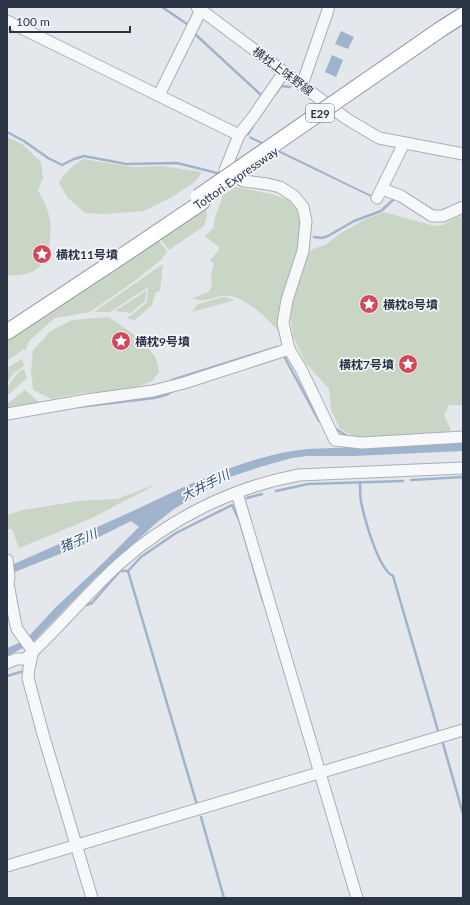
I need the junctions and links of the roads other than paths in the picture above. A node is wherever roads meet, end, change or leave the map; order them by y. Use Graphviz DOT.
graph roads {
  1 [pos="328,7"];
  2 [pos="199,8"];
  3 [pos="463,15"];
  4 [pos="7,21"];
  5 [pos="463,22"];
  6 [pos="443,32"];
  7 [pos="284,72"];
  8 [pos="302,85"];
  9 [pos="159,95"];
  10 [pos="239,136"];
  11 [pos="404,143"];
  12 [pos="463,154"];
  13 [pos="200,199"];
  14 [pos="463,207"];
  15 [pos="7,323"];
  16 [pos="7,332"];
  17 [pos="289,349"];
  18 [pos="7,414"];
  19 [pos="463,437"];
  20 [pos="463,468"];
  21 [pos="237,493"];
  22 [pos="7,560"];
  23 [pos="8,584"];
  24 [pos="33,652"];
  25 [pos="7,663"];
  26 [pos="463,730"];
  27 [pos="319,773"];
  28 [pos="76,845"];
  29 [pos="7,866"];
  30 [pos="92,898"];
  31 [pos="357,898"];
  1 -- 8 [label="street"];
  2 -- 7 [label="street, 横枕上味野線"];
  2 -- 9 [label="street"];
  3 -- 6 [label="highway, Tottori Expressway / E29"];
  4 -- 9 [label="street"];
  5 -- 6 [label="highway, Tottori Expressway / E29"];
  6 -- 13 [label="highway, Tottori Expressway / E29"];
  7 -- 8 [label="street, 横枕上味野線"];
  7 -- 10 [label="street"];
  8 -- 11 [label="street, 横枕上味野線"];
  9 -- 10 [label="street"];
  10 -- 17 [label="street"];
  11 -- 12 [label="street, 横枕上味野線"];
  11 -- 14 [label="street"];
  13 -- 15 [label="highway, Tottori Expressway / E29"];
  13 -- 16 [label="highway, Tottori Expressway / E29"];
  17 -- 18 [label="street"];
  17 -- 19 [label="street"];
  20 -- 21 [label="street"];
  21 -- 24 [label="street"];
  21 -- 27 [label="street"];
  22 -- 23 [label="street"];
  23 -- 24 [label="street"];
  24 -- 25 [label="street"];
  24 -- 28 [label="street"];
  26 -- 27 [label="street"];
  27 -- 28 [label="street"];
  27 -- 31 [label="street"];
  28 -- 29 [label="street"];
  28 -- 30 [label="street"];
}
